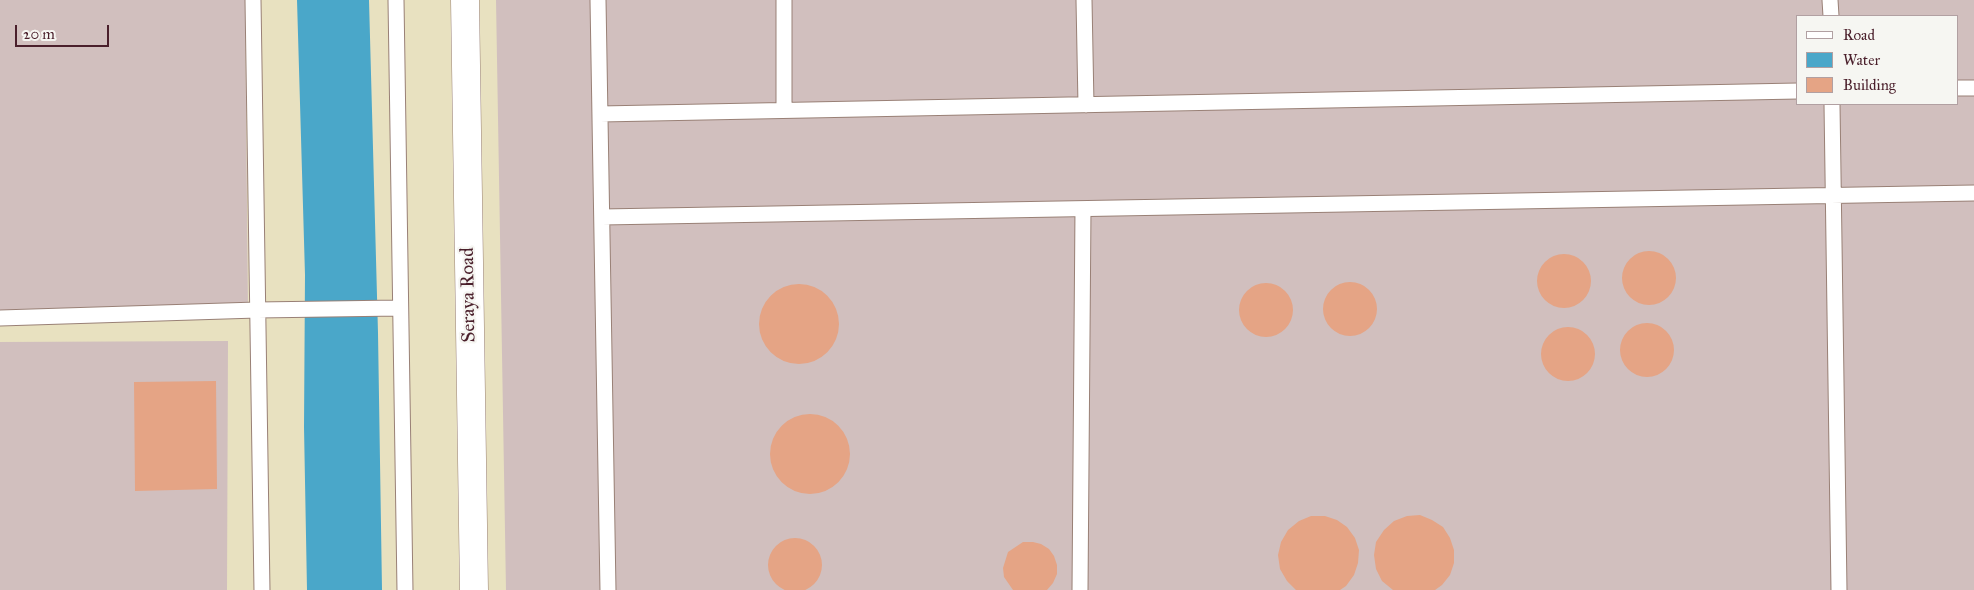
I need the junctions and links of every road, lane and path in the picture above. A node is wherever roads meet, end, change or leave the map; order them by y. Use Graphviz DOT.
graph roads {
  1 [pos="253,0"];
  2 [pos="396,0"];
  3 [pos="465,0"];
  4 [pos="598,0"];
  5 [pos="784,0"];
  6 [pos="1084,0"];
  7 [pos="1830,0"];
  8 [pos="1831,15"];
  9 [pos="1959,88"];
  10 [pos="1974,88"];
  11 [pos="1796,91"];
  12 [pos="1086,105"];
  13 [pos="1832,105"];
  14 [pos="784,110"];
  15 [pos="600,114"];
  16 [pos="1974,193"];
  17 [pos="1833,196"];
  18 [pos="1083,209"];
  19 [pos="602,217"];
  20 [pos="392,308"];
  21 [pos="257,310"];
  22 [pos="0,318"];
  23 [pos="262,590"];
  24 [pos="405,590"];
  25 [pos="474,590"];
  26 [pos="608,590"];
  27 [pos="1080,590"];
  28 [pos="1839,590"];
  1 -- 21 [label="lane"];
  2 -- 20 [label="lane"];
  3 -- 25 [label="street, Seraya Road"];
  4 -- 15 [label="lane"];
  5 -- 14 [label="lane"];
  6 -- 12 [label="lane"];
  7 -- 8 [label="lane"];
  9 -- 10 [label="lane"];
  11 -- 12 [label="lane"];
  12 -- 14 [label="lane"];
  13 -- 17 [label="lane"];
  14 -- 15 [label="lane"];
  15 -- 19 [label="lane"];
  16 -- 17 [label="lane"];
  17 -- 18 [label="lane"];
  17 -- 28 [label="lane"];
  18 -- 19 [label="lane"];
  18 -- 27 [label="lane"];
  19 -- 26 [label="lane"];
  20 -- 21 [label="lane"];
  20 -- 24 [label="lane"];
  21 -- 22 [label="lane"];
  21 -- 23 [label="lane"];
}
